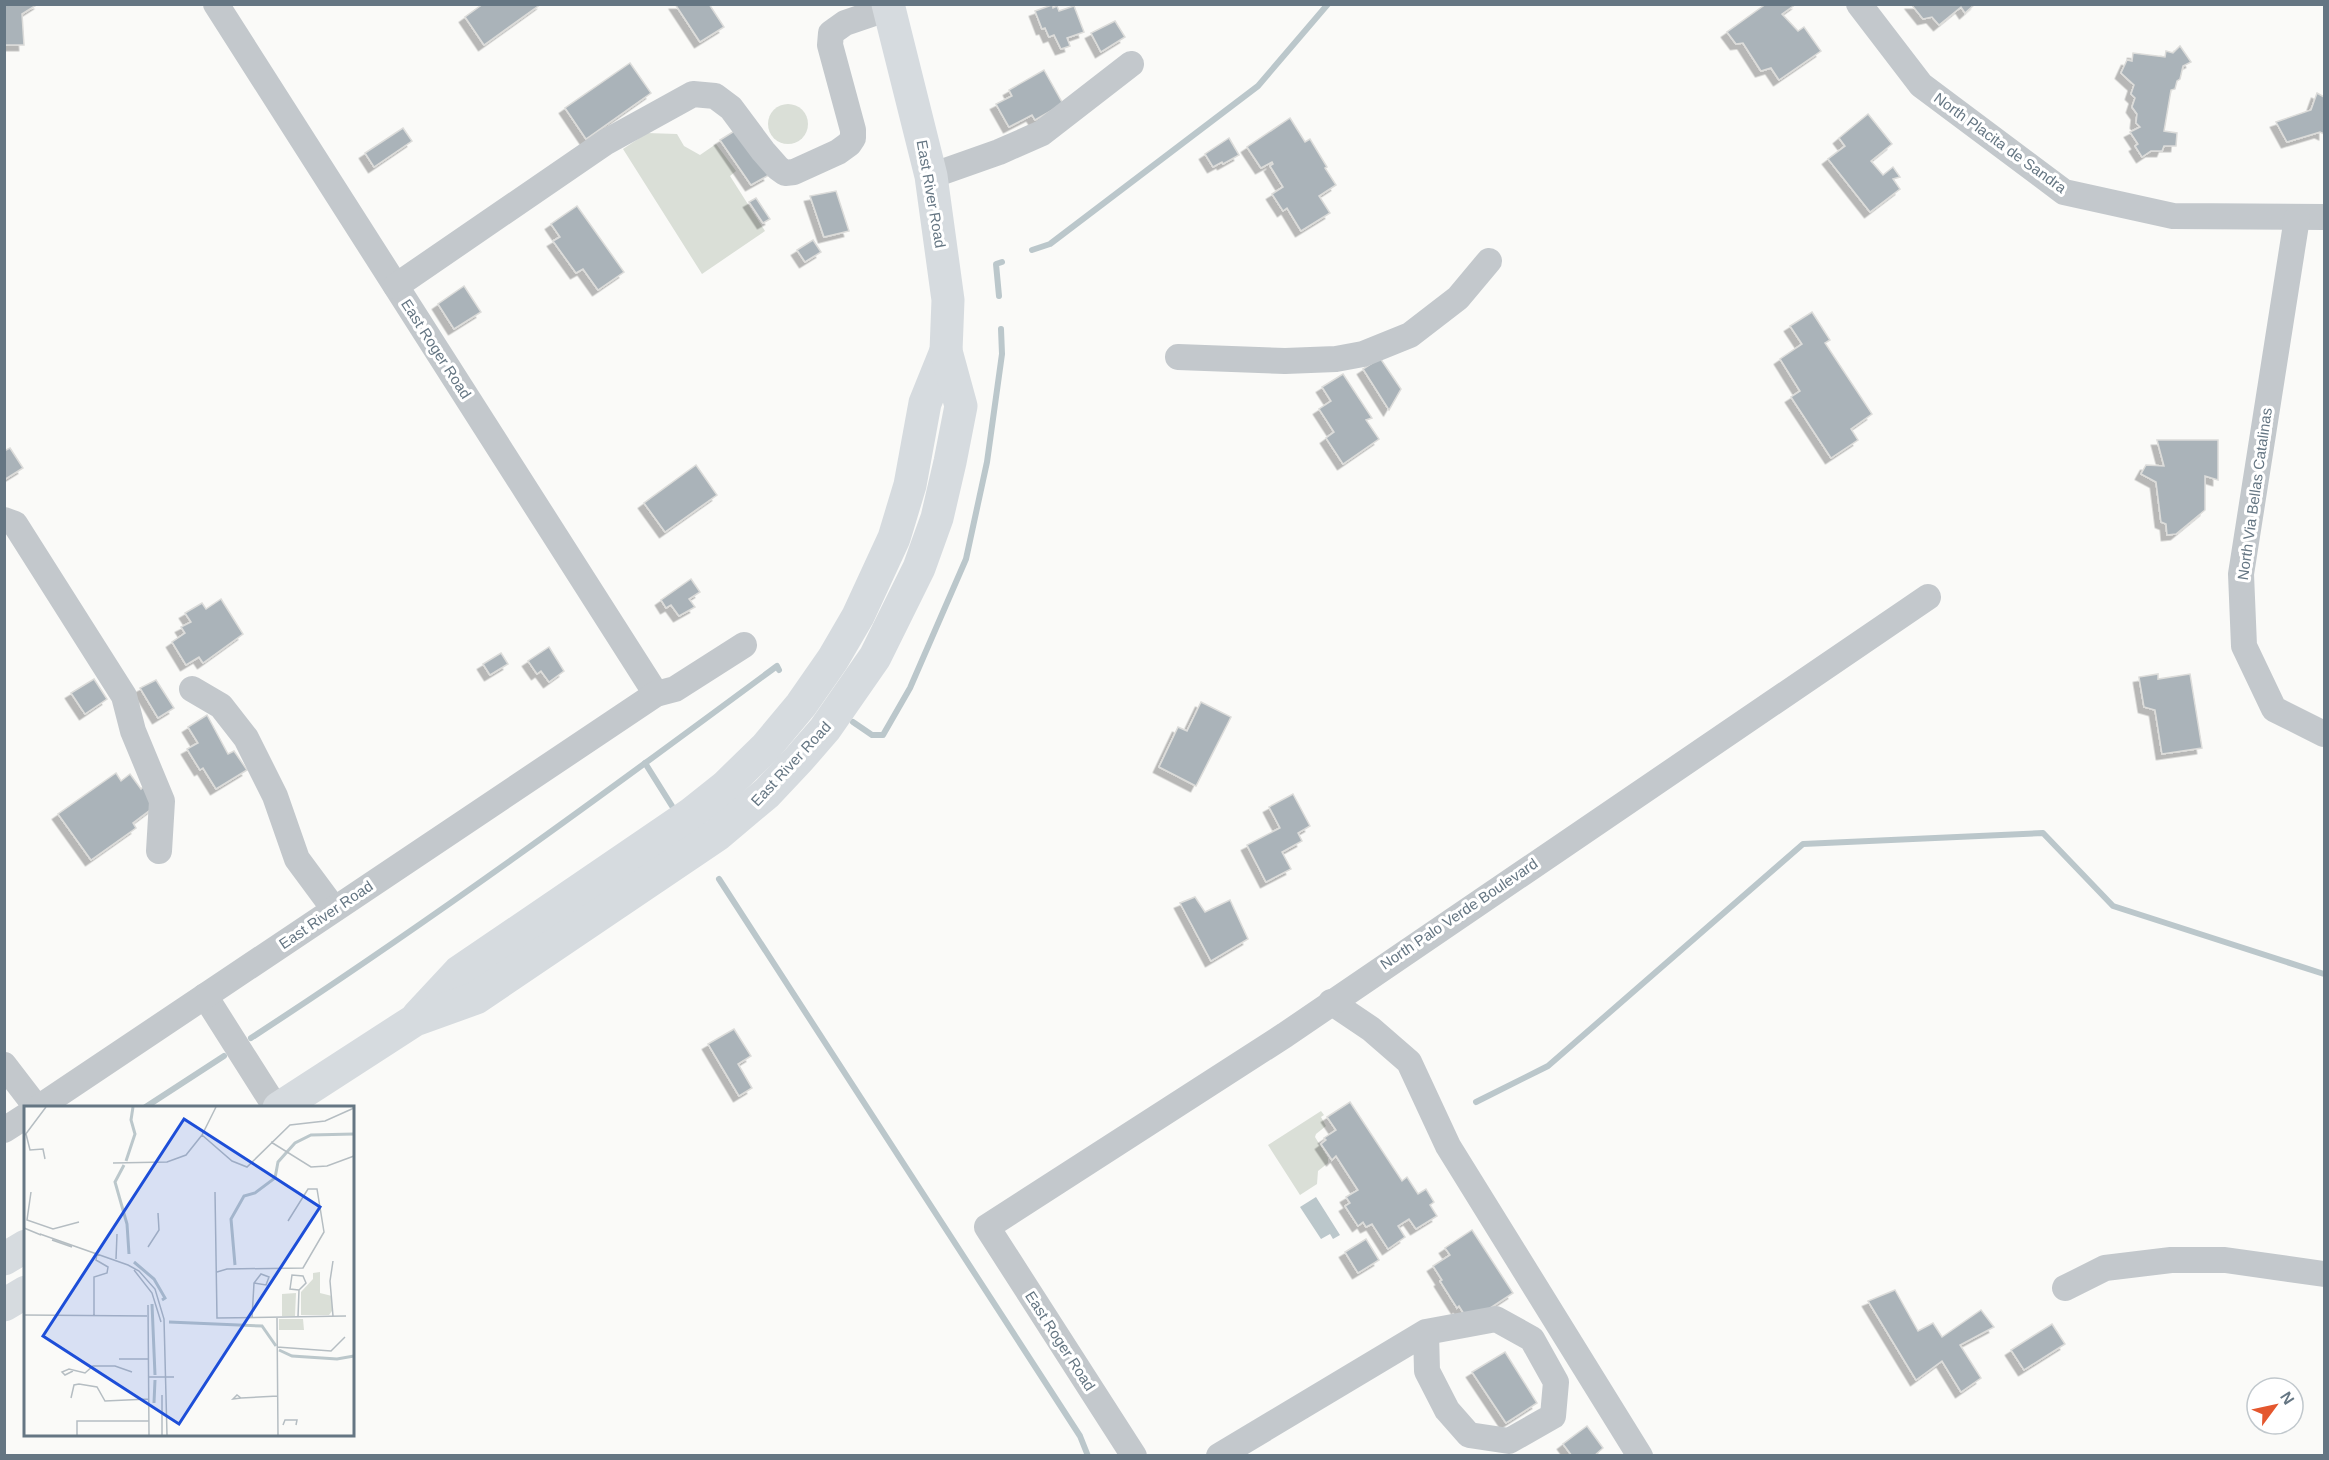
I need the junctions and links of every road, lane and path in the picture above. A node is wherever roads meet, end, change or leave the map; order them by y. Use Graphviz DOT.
graph roads {
  1 [pos="216,4"];
  2 [pos="1859,4"];
  3 [pos="888,7"];
  4 [pos="1131,64"];
  5 [pos="931,176"];
  6 [pos="2325,217"];
  7 [pos="2297,218"];
  8 [pos="1489,261"];
  9 [pos="396,286"];
  10 [pos="1178,357"];
  11 [pos="4,519"];
  12 [pos="1928,597"];
  13 [pos="744,645"];
  14 [pos="192,689"];
  15 [pos="656,694"];
  16 [pos="2325,734"];
  17 [pos="159,851"];
  18 [pos="334,909"];
  19 [pos="205,996"];
  20 [pos="1331,1002"];
  21 [pos="4,1065"];
  22 [pos="37,1106"];
  23 [pos="40,1106"];
  24 [pos="276,1106"];
  25 [pos="279,1106"];
  26 [pos="24,1117"];
  27 [pos="4,1130"];
  28 [pos="987,1227"];
  29 [pos="24,1247"];
  30 [pos="4,1259"];
  31 [pos="2325,1274"];
  32 [pos="2065,1288"];
  33 [pos="24,1293"];
  34 [pos="4,1305"];
  35 [pos="1426,1332"];
  36 [pos="1134,1455"];
  37 [pos="1219,1455"];
  38 [pos="1640,1455"];
  1 -- 9 [label="street, East Roger Road"];
  2 -- 7 [label="street, North Placita de Sandra"];
  3 -- 5 [label="main road, East River Road"];
  3 -- 9 [label="street"];
  4 -- 5 [label="street"];
  5 -- 25 [label="main road, East River Road"];
  6 -- 7 [label="street, North Placita de Sandra"];
  7 -- 16 [label="street, North Via Bellas Catalinas"];
  8 -- 10 [label="street"];
  9 -- 15 [label="street, East Roger Road"];
  11 -- 17 [label="street"];
  12 -- 20 [label="street, North Palo Verde Boulevard"];
  13 -- 15 [label="street, East River Road"];
  14 -- 18 [label="street"];
  15 -- 18 [label="street, East River Road"];
  18 -- 19 [label="street, East River Road"];
  19 -- 23 [label="street, East River Road"];
  19 -- 24 [label="street, East River Road"];
  20 -- 28 [label="street, North Palo Verde Boulevard"];
  20 -- 38 [label="street"];
  21 -- 22 [label="street"];
  26 -- 27 [label="street"];
  28 -- 36 [label="street, East Roger Road"];
  29 -- 30 [label="main road"];
  31 -- 32 [label="street"];
  33 -- 34 [label="main road"];
  35 -- 35 [label="street"];
  35 -- 37 [label="street"];
}
